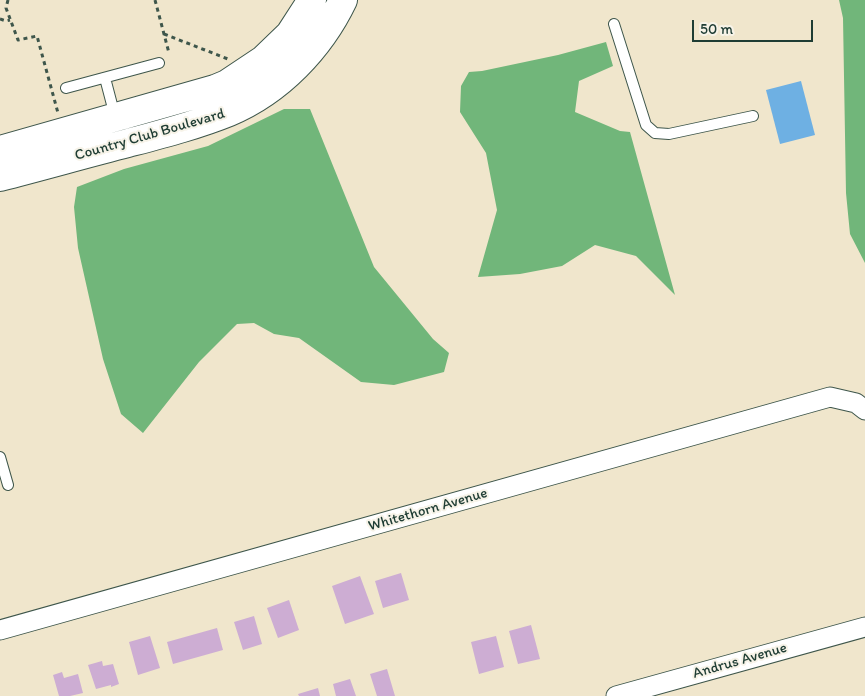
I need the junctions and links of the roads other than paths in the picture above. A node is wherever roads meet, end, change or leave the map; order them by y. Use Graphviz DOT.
graph roads {
  1 [pos="312,0"];
  2 [pos="343,0"];
  3 [pos="614,24"];
  4 [pos="159,63"];
  5 [pos="105,78"];
  6 [pos="66,88"];
  7 [pos="753,116"];
  8 [pos="115,117"];
  9 [pos="0,150"];
  10 [pos="0,177"];
  11 [pos="861,406"];
  12 [pos="0,457"];
  13 [pos="8,485"];
  14 [pos="865,626"];
  15 [pos="0,630"];
  16 [pos="616,696"];
  1 -- 8 [label="street, Country Club Boulevard"];
  2 -- 10 [label="street, Country Club Boulevard"];
  3 -- 7 [label="lane"];
  4 -- 5 [label="lane"];
  5 -- 6 [label="lane"];
  5 -- 8 [label="lane"];
  8 -- 9 [label="street, Country Club Boulevard"];
  11 -- 15 [label="street, Whitethorn Avenue"];
  12 -- 13 [label="lane"];
  14 -- 16 [label="street, Andrus Avenue"];
}
